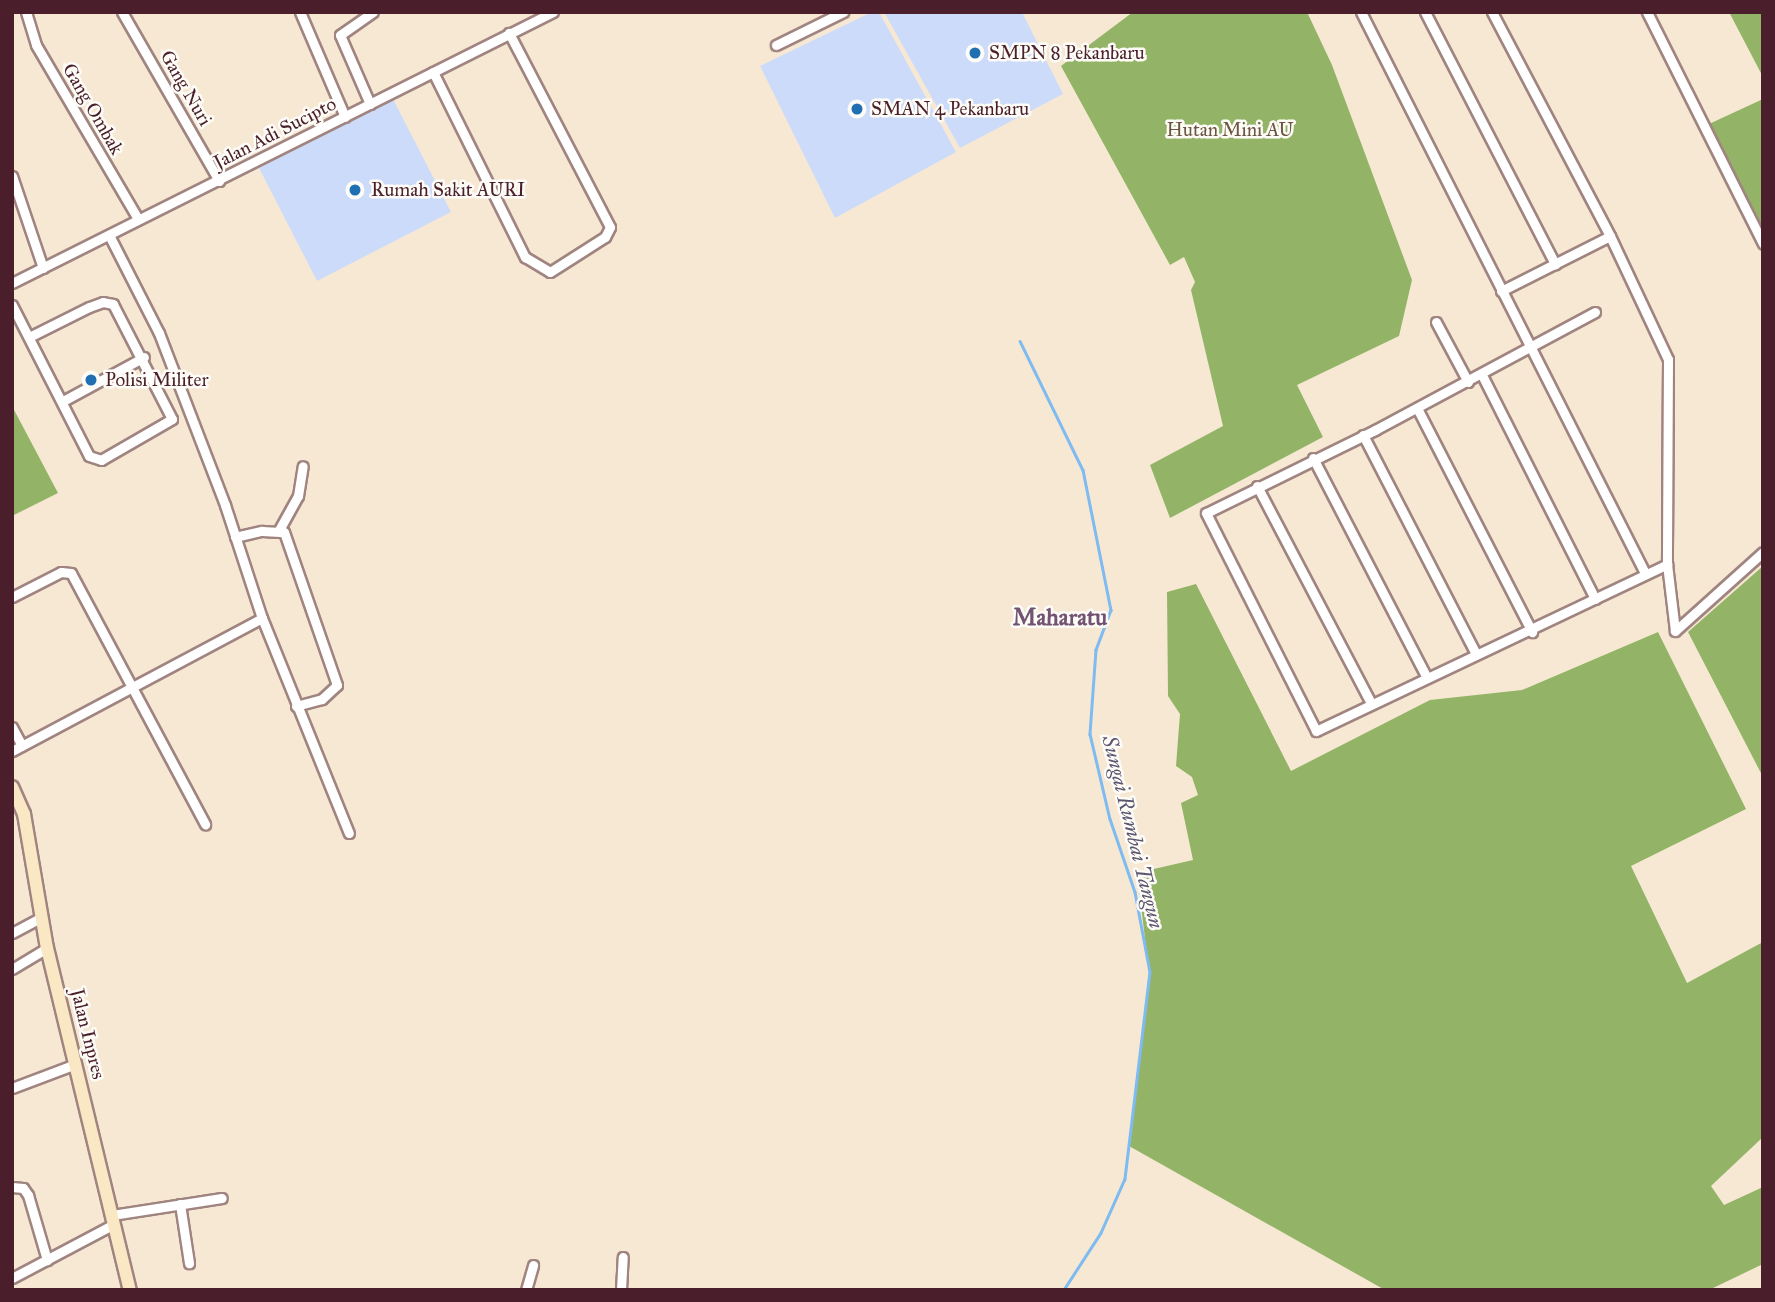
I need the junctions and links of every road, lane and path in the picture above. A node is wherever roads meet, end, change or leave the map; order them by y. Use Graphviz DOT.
graph roads {
  1 [pos="26,12"];
  2 [pos="122,12"];
  3 [pos="300,12"];
  4 [pos="373,12"];
  5 [pos="1361,12"];
  6 [pos="1424,12"];
  7 [pos="1492,12"];
  8 [pos="1647,12"];
  9 [pos="547,13"];
  10 [pos="842,13"];
  11 [pos="509,33"];
  12 [pos="776,46"];
  13 [pos="433,72"];
  14 [pos="370,104"];
  15 [pos="345,117"];
  16 [pos="12,176"];
  17 [pos="219,181"];
  18 [pos="138,219"];
  19 [pos="109,234"];
  20 [pos="1611,236"];
  21 [pos="1763,244"];
  22 [pos="1555,264"];
  23 [pos="43,268"];
  24 [pos="12,283"];
  25 [pos="1501,291"];
  26 [pos="12,305"];
  27 [pos="1595,312"];
  28 [pos="1436,322"];
  29 [pos="29,337"];
  30 [pos="1529,349"];
  31 [pos="144,357"];
  32 [pos="1482,374"];
  33 [pos="1468,382"];
  34 [pos="63,401"];
  35 [pos="1417,408"];
  36 [pos="1363,435"];
  37 [pos="1313,458"];
  38 [pos="303,466"];
  39 [pos="1257,486"];
  40 [pos="279,530"];
  41 [pos="235,537"];
  42 [pos="1763,552"];
  43 [pos="1667,564"];
  44 [pos="1645,573"];
  45 [pos="12,597"];
  46 [pos="1595,599"];
  47 [pos="262,618"];
  48 [pos="1532,632"];
  49 [pos="1475,652"];
  50 [pos="1426,676"];
  51 [pos="133,686"];
  52 [pos="1371,703"];
  53 [pos="296,706"];
  54 [pos="12,727"];
  55 [pos="22,746"];
  56 [pos="12,751"];
  57 [pos="12,787"];
  58 [pos="205,824"];
  59 [pos="349,833"];
  60 [pos="42,917"];
  61 [pos="12,933"];
  62 [pos="47,948"];
  63 [pos="12,969"];
  64 [pos="76,1064"];
  65 [pos="12,1088"];
  66 [pos="12,1187"];
  67 [pos="222,1198"];
  68 [pos="180,1204"];
  69 [pos="113,1219"];
  70 [pos="623,1257"];
  71 [pos="47,1260"];
  72 [pos="189,1263"];
  73 [pos="533,1265"];
  74 [pos="12,1278"];
  75 [pos="130,1290"];
  76 [pos="526,1290"];
  77 [pos="621,1290"];
  1 -- 18 [label="street, Gang Ombak"];
  2 -- 17 [label="street, Gang Nuri"];
  3 -- 15 [label="street"];
  4 -- 14 [label="street"];
  5 -- 25 [label="street"];
  6 -- 22 [label="street"];
  7 -- 20 [label="street"];
  8 -- 21 [label="street"];
  9 -- 11 [label="street, Jalan Adi Sucipto"];
  10 -- 12 [label="street"];
  11 -- 13 [label="street, Jalan Adi Sucipto"];
  11 -- 13 [label="street"];
  13 -- 14 [label="street, Jalan Adi Sucipto"];
  14 -- 15 [label="street, Jalan Adi Sucipto"];
  15 -- 17 [label="street, Jalan Adi Sucipto"];
  16 -- 23 [label="street"];
  17 -- 18 [label="street, Jalan Adi Sucipto"];
  18 -- 19 [label="street, Jalan Adi Sucipto"];
  19 -- 23 [label="street, Jalan Adi Sucipto"];
  19 -- 41 [label="street"];
  20 -- 22 [label="street"];
  20 -- 43 [label="street"];
  22 -- 25 [label="street"];
  23 -- 24 [label="street, Jalan Adi Sucipto"];
  25 -- 30 [label="street"];
  26 -- 29 [label="street"];
  27 -- 30 [label="street"];
  28 -- 33 [label="street"];
  29 -- 31 [label="street"];
  29 -- 34 [label="street"];
  30 -- 32 [label="street"];
  30 -- 44 [label="street"];
  31 -- 34 [label="street"];
  31 -- 34 [label="street"];
  32 -- 33 [label="street"];
  32 -- 46 [label="street"];
  33 -- 35 [label="street"];
  35 -- 36 [label="street"];
  35 -- 48 [label="street"];
  36 -- 37 [label="street"];
  36 -- 49 [label="street"];
  37 -- 39 [label="street"];
  37 -- 50 [label="street"];
  38 -- 40 [label="street"];
  39 -- 52 [label="street"];
  39 -- 52 [label="street"];
  40 -- 41 [label="street"];
  40 -- 53 [label="street"];
  41 -- 47 [label="street"];
  42 -- 43 [label="street"];
  43 -- 44 [label="street"];
  44 -- 46 [label="street"];
  45 -- 51 [label="street"];
  46 -- 48 [label="street"];
  47 -- 51 [label="street"];
  47 -- 53 [label="street"];
  48 -- 49 [label="street"];
  49 -- 50 [label="street"];
  50 -- 52 [label="street"];
  51 -- 55 [label="street"];
  51 -- 58 [label="street"];
  53 -- 59 [label="street"];
  54 -- 55 [label="street"];
  55 -- 56 [label="street"];
  57 -- 60 [label="main road, Jalan Inpres"];
  60 -- 61 [label="street"];
  60 -- 62 [label="main road, Jalan Inpres"];
  62 -- 63 [label="street"];
  62 -- 64 [label="main road, Jalan Inpres"];
  64 -- 65 [label="street"];
  64 -- 69 [label="main road, Jalan Inpres"];
  66 -- 71 [label="street"];
  67 -- 68 [label="street"];
  68 -- 69 [label="street"];
  68 -- 72 [label="street"];
  69 -- 71 [label="street"];
  69 -- 75 [label="main road, Jalan Inpres"];
  70 -- 77 [label="street"];
  71 -- 74 [label="street"];
  73 -- 76 [label="street"];
}
